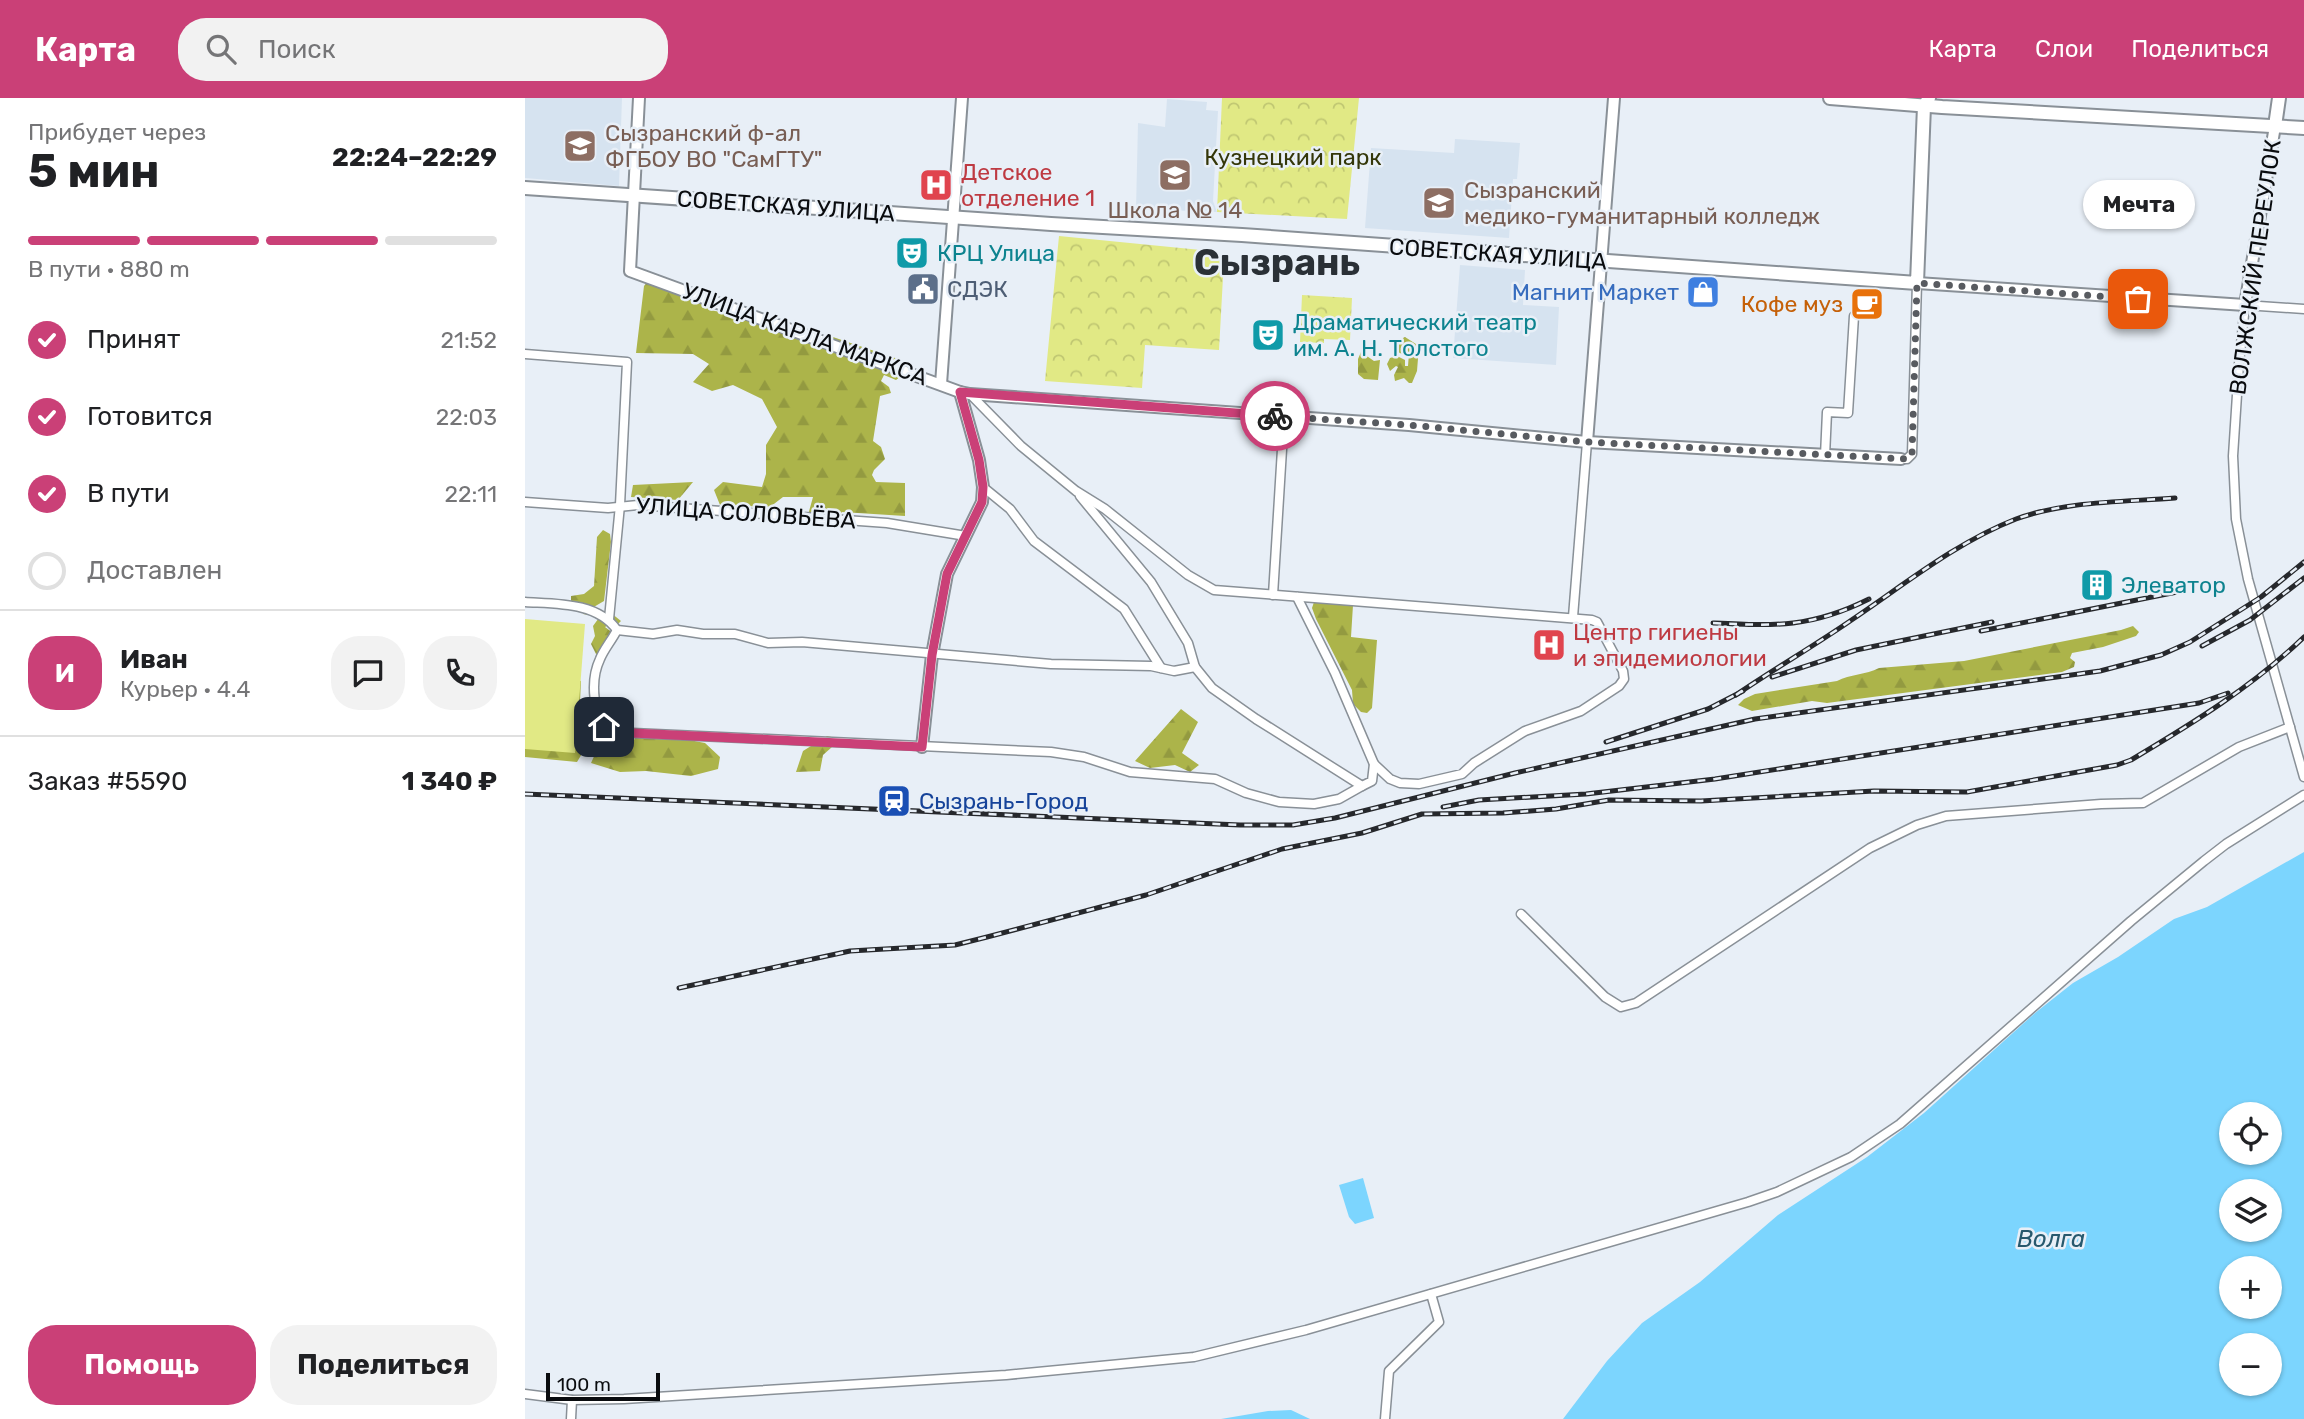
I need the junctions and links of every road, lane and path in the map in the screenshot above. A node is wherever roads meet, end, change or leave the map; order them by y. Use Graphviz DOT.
graph roads {
  1 [pos="639,98"];
  2 [pos="962,98"];
  3 [pos="1614,98"];
  4 [pos="1830,98"];
  5 [pos="2279,98"];
  6 [pos="1926,102"];
  7 [pos="2275,126"];
  8 [pos="2304,128"];
  9 [pos="525,188"];
  10 [pos="634,196"];
  11 [pos="953,217"];
  12 [pos="1601,261"];
  13 [pos="1917,283"];
  14 [pos="2245,305"];
  15 [pos="2304,309"];
  16 [pos="1854,316"];
  17 [pos="525,355"];
  18 [pos="941,384"];
  19 [pos="965,393"];
  20 [pos="1284,417"];
  21 [pos="1587,442"];
  22 [pos="1825,456"];
  23 [pos="1901,459"];
  24 [pos="983,487"];
  25 [pos="1076,491"];
  26 [pos="525,502"];
  27 [pos="619,505"];
  28 [pos="966,536"];
  29 [pos="1273,595"];
  30 [pos="1297,597"];
  31 [pos="525,602"];
  32 [pos="1573,617"];
  33 [pos="609,619"];
  34 [pos="617,630"];
  35 [pos="932,655"];
  36 [pos="1195,667"];
  37 [pos="1161,668"];
  38 [pos="2290,727"];
  39 [pos="922,747"];
  40 [pos="1374,764"];
  41 [pos="2304,777"];
  42 [pos="1362,786"];
  43 [pos="2304,795"];
  44 [pos="1521,914"];
  45 [pos="1431,1294"];
  46 [pos="525,1394"];
  47 [pos="572,1400"];
  48 [pos="571,1419"];
  49 [pos="1385,1419"];
  1 -- 10 [label="street"];
  2 -- 11 [label="street"];
  3 -- 12 [label="street"];
  4 -- 6 [label="main road"];
  5 -- 7 [label="main road"];
  6 -- 7 [label="main road"];
  6 -- 13 [label="main road"];
  7 -- 8 [label="main road"];
  7 -- 14 [label="street, ВОЛЖСКИЙ ПЕРЕУЛОК"];
  9 -- 10 [label="main road, СОВЕТСКАЯ УЛИЦА"];
  10 -- 11 [label="main road, СОВЕТСКАЯ УЛИЦА"];
  10 -- 18 [label="street, УЛИЦА КАРЛА МАРКСА"];
  11 -- 12 [label="main road, СОВЕТСКАЯ УЛИЦА"];
  11 -- 18 [label="street"];
  12 -- 13 [label="main road, СОВЕТСКАЯ УЛИЦА"];
  12 -- 21 [label="street"];
  13 -- 14 [label="street, СОВЕТСКАЯ УЛИЦА"];
  13 -- 23 [label="street"];
  14 -- 15 [label="street, СОВЕТСКАЯ УЛИЦА"];
  14 -- 38 [label="street, ВОЛЖСКИЙ ПЕРЕУЛОК"];
  16 -- 22 [label="street"];
  17 -- 27 [label="street"];
  18 -- 19 [label="street, УЛИЦА КАРЛА МАРКСА"];
  19 -- 20 [label="street, УЛИЦА КАРЛА МАРКСА"];
  19 -- 24 [label="street"];
  19 -- 25 [label="street"];
  20 -- 21 [label="street, УЛИЦА КАРЛА МАРКСА"];
  20 -- 29 [label="street"];
  21 -- 22 [label="street, УЛИЦА КАРЛА МАРКСА"];
  21 -- 32 [label="street"];
  22 -- 23 [label="street, УЛИЦА КАРЛА МАРКСА"];
  24 -- 28 [label="street"];
  24 -- 37 [label="street"];
  25 -- 29 [label="street"];
  25 -- 36 [label="street"];
  26 -- 27 [label="street, УЛИЦА СОЛОВЬЁВА"];
  27 -- 28 [label="street, УЛИЦА СОЛОВЬЁВА"];
  27 -- 33 [label="street"];
  28 -- 35 [label="street"];
  29 -- 30 [label="street"];
  30 -- 32 [label="street"];
  30 -- 40 [label="street"];
  31 -- 33 [label="street"];
  32 -- 40 [label="street"];
  33 -- 34 [label="street"];
  34 -- 35 [label="street"];
  34 -- 39 [label="street"];
  35 -- 37 [label="street"];
  35 -- 39 [label="street"];
  36 -- 37 [label="street"];
  36 -- 42 [label="street"];
  38 -- 41 [label="street, ВОЛЖСКИЙ ПЕРЕУЛОК"];
  38 -- 44 [label="street"];
  39 -- 42 [label="street"];
  40 -- 42 [label="street"];
  43 -- 45 [label="street"];
  45 -- 47 [label="street"];
  45 -- 49 [label="street"];
  46 -- 47 [label="street"];
  47 -- 48 [label="street"];
}
